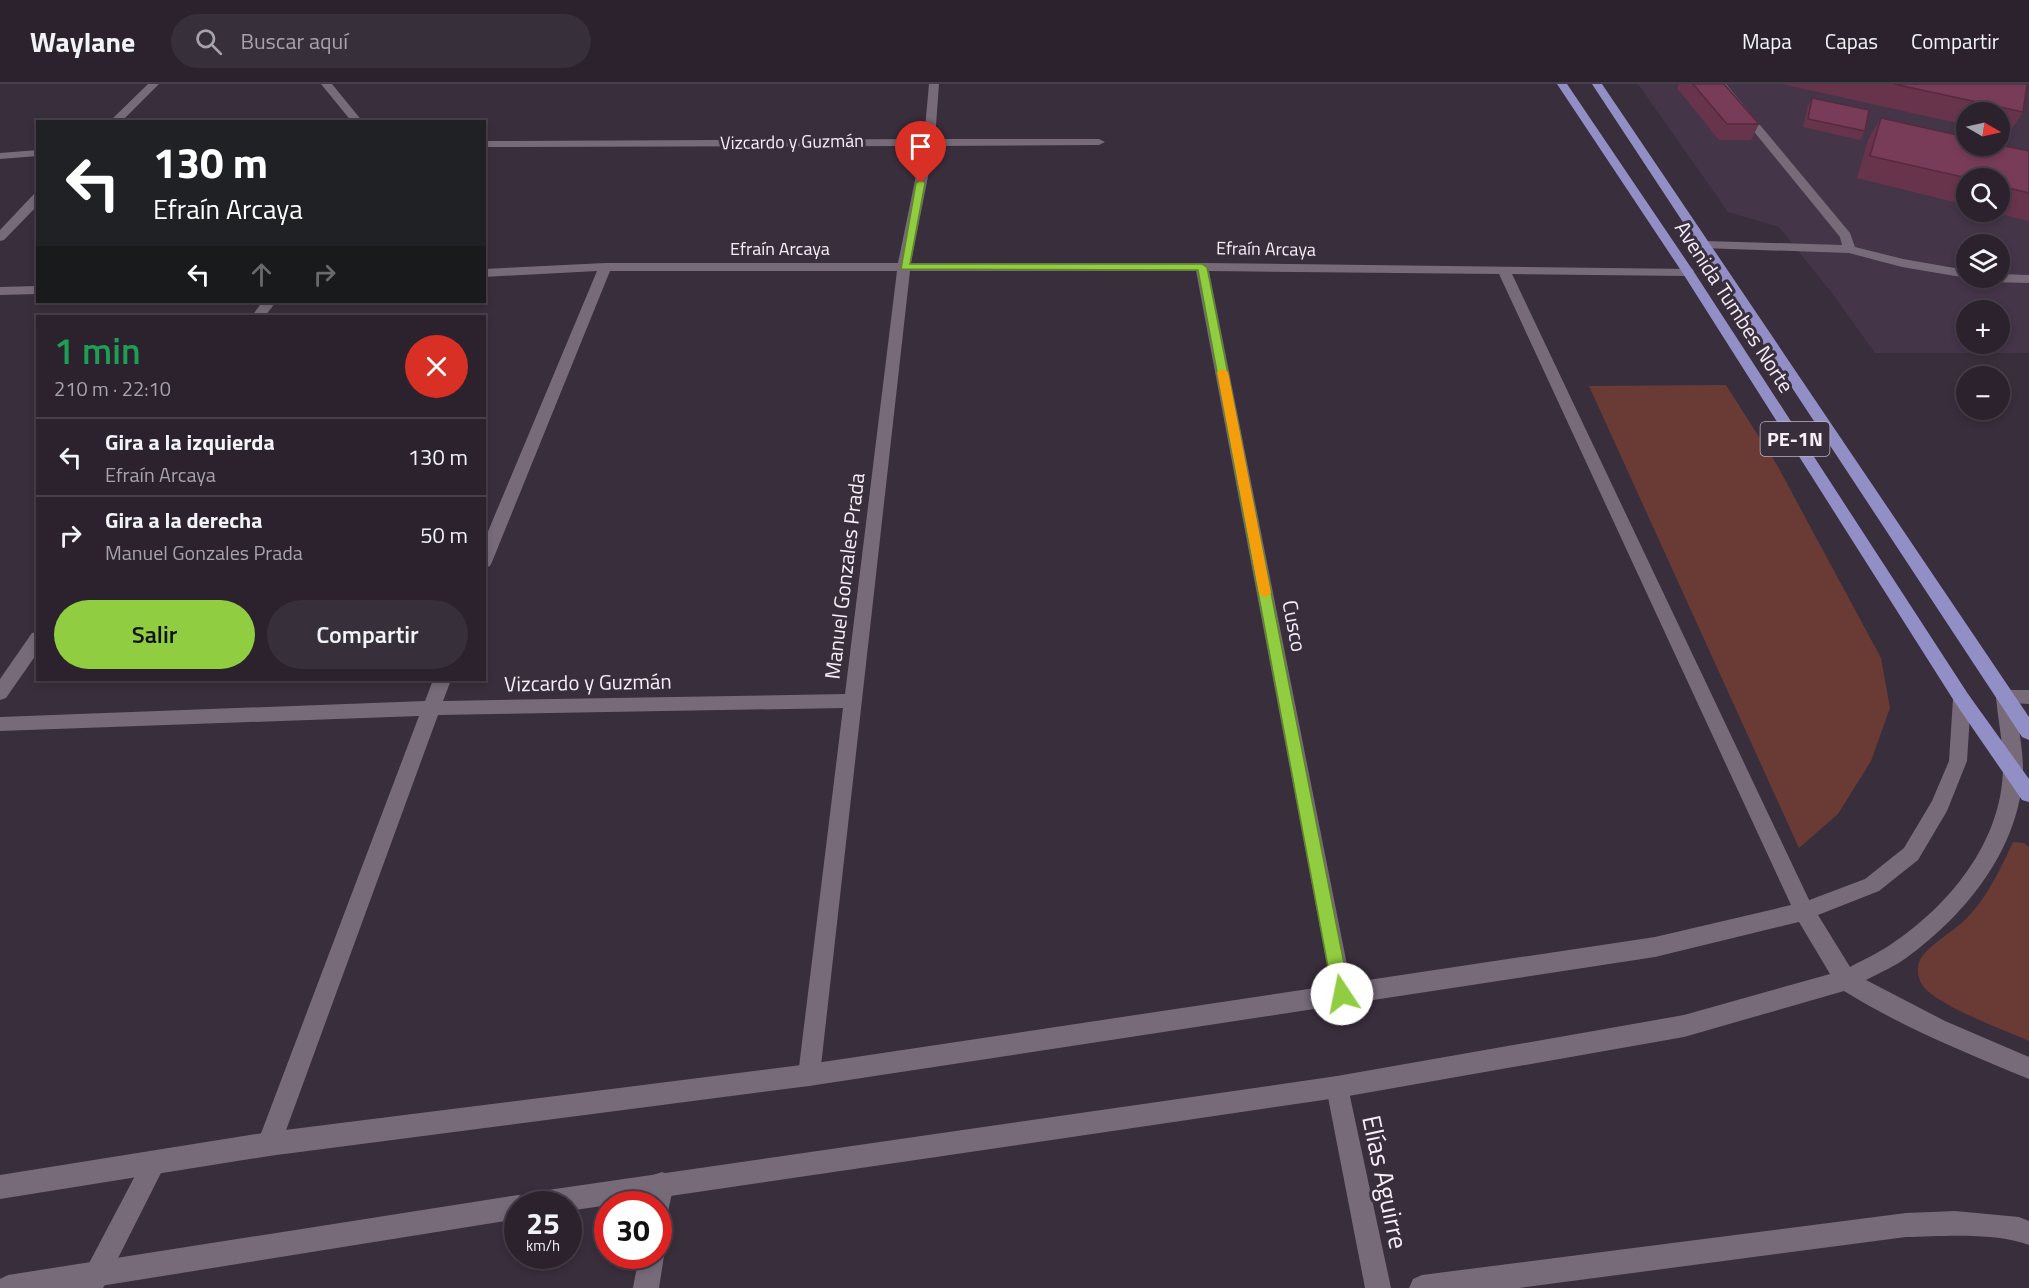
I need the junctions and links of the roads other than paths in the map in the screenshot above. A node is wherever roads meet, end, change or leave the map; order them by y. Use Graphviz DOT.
graph roads {
  1 [pos="154,84"];
  2 [pos="326,84"];
  3 [pos="934,84"];
  4 [pos="1562,84"];
  5 [pos="1597,84"];
  6 [pos="1720,84"];
  7 [pos="116,120"];
  8 [pos="356,120"];
  9 [pos="929,141"];
  10 [pos="1099,142"];
  11 [pos="486,144"];
  12 [pos="36,153"];
  13 [pos="0,156"];
  14 [pos="36,200"];
  15 [pos="0,237"];
  16 [pos="1706,245"];
  17 [pos="1849,249"];
  18 [pos="604,267"];
  19 [pos="904,267"];
  20 [pos="1202,267"];
  21 [pos="1504,270"];
  22 [pos="1688,272"];
  23 [pos="1956,272"];
  24 [pos="486,273"];
  25 [pos="2010,279"];
  26 [pos="2029,279"];
  27 [pos="36,290"];
  28 [pos="0,291"];
  29 [pos="268,303"];
  30 [pos="259,315"];
  31 [pos="486,557"];
  32 [pos="36,641"];
  33 [pos="442,681"];
  34 [pos="0,693"];
  35 [pos="2005,697"];
  36 [pos="2029,697"];
  37 [pos="1962,699"];
  38 [pos="853,701"];
  39 [pos="433,708"];
  40 [pos="0,724"];
  41 [pos="2029,732"];
  42 [pos="2013,770"];
  43 [pos="2029,794"];
  44 [pos="1804,911"];
  45 [pos="1846,980"];
  46 [pos="1342,994"];
  47 [pos="2029,1068"];
  48 [pos="809,1075"];
  49 [pos="1336,1087"];
  50 [pos="270,1144"];
  51 [pos="153,1163"];
  52 [pos="0,1187"];
  53 [pos="672,1194"];
  54 [pos="504,1209"];
  55 [pos="2029,1233"];
  56 [pos="649,1269"];
  57 [pos="92,1282"];
  58 [pos="8,1288"];
  59 [pos="646,1288"];
  60 [pos="1378,1288"];
  61 [pos="1422,1288"];
  1 -- 7 [label="street"];
  2 -- 8 [label="street"];
  3 -- 9 [label="street, Manuel Gonzales Prada"];
  4 -- 22 [label="highway, Avenida Tumbes Norte / PE-1N"];
  5 -- 16 [label="highway, Avenida Tumbes Norte / PE-1N"];
  6 -- 17 [label="street"];
  9 -- 10 [label="street, Vizcardo y Guzmán"];
  9 -- 11 [label="street, Vizcardo y Guzmán"];
  9 -- 19 [label="street, Manuel Gonzales Prada"];
  12 -- 13 [label="street"];
  14 -- 15 [label="street"];
  16 -- 17 [label="street"];
  16 -- 35 [label="highway, Avenida Tumbes Norte / PE-1N"];
  17 -- 23 [label="street"];
  18 -- 19 [label="street, Efraín Arcaya"];
  18 -- 24 [label="street, Efraín Arcaya"];
  18 -- 31 [label="street"];
  19 -- 20 [label="street, Efraín Arcaya"];
  19 -- 38 [label="street, Manuel Gonzales Prada"];
  20 -- 21 [label="street, Efraín Arcaya"];
  20 -- 46 [label="street, Cusco"];
  21 -- 22 [label="street, Efraín Arcaya"];
  21 -- 44 [label="street"];
  22 -- 37 [label="highway, Avenida Tumbes Norte / PE-1N"];
  25 -- 26 [label="street"];
  27 -- 28 [label="street"];
  29 -- 30 [label="street"];
  32 -- 34 [label="street"];
  33 -- 39 [label="street"];
  35 -- 36 [label="street"];
  35 -- 41 [label="highway, Avenida Tumbes Norte / PE-1N"];
  35 -- 42 [label="street"];
  37 -- 42 [label="highway, Avenida Tumbes Norte / PE-1N"];
  37 -- 44 [label="street"];
  38 -- 39 [label="street, Vizcardo y Guzmán"];
  38 -- 48 [label="street, Manuel Gonzales Prada"];
  39 -- 40 [label="street, Vizcardo y Guzmán"];
  39 -- 50 [label="street"];
  42 -- 43 [label="highway, Avenida Tumbes Norte / PE-1N"];
  42 -- 45 [label="street"];
  44 -- 45 [label="street"];
  44 -- 46 [label="street"];
  45 -- 47 [label="street"];
  45 -- 49 [label="street"];
  46 -- 48 [label="street"];
  48 -- 50 [label="street"];
  49 -- 53 [label="street"];
  49 -- 60 [label="street, Elías Aguirre"];
  50 -- 51 [label="street"];
  51 -- 52 [label="street"];
  51 -- 57 [label="street"];
  54 -- 57 [label="street"];
  55 -- 61 [label="street"];
  56 -- 59 [label="street"];
  57 -- 58 [label="street"];
}
